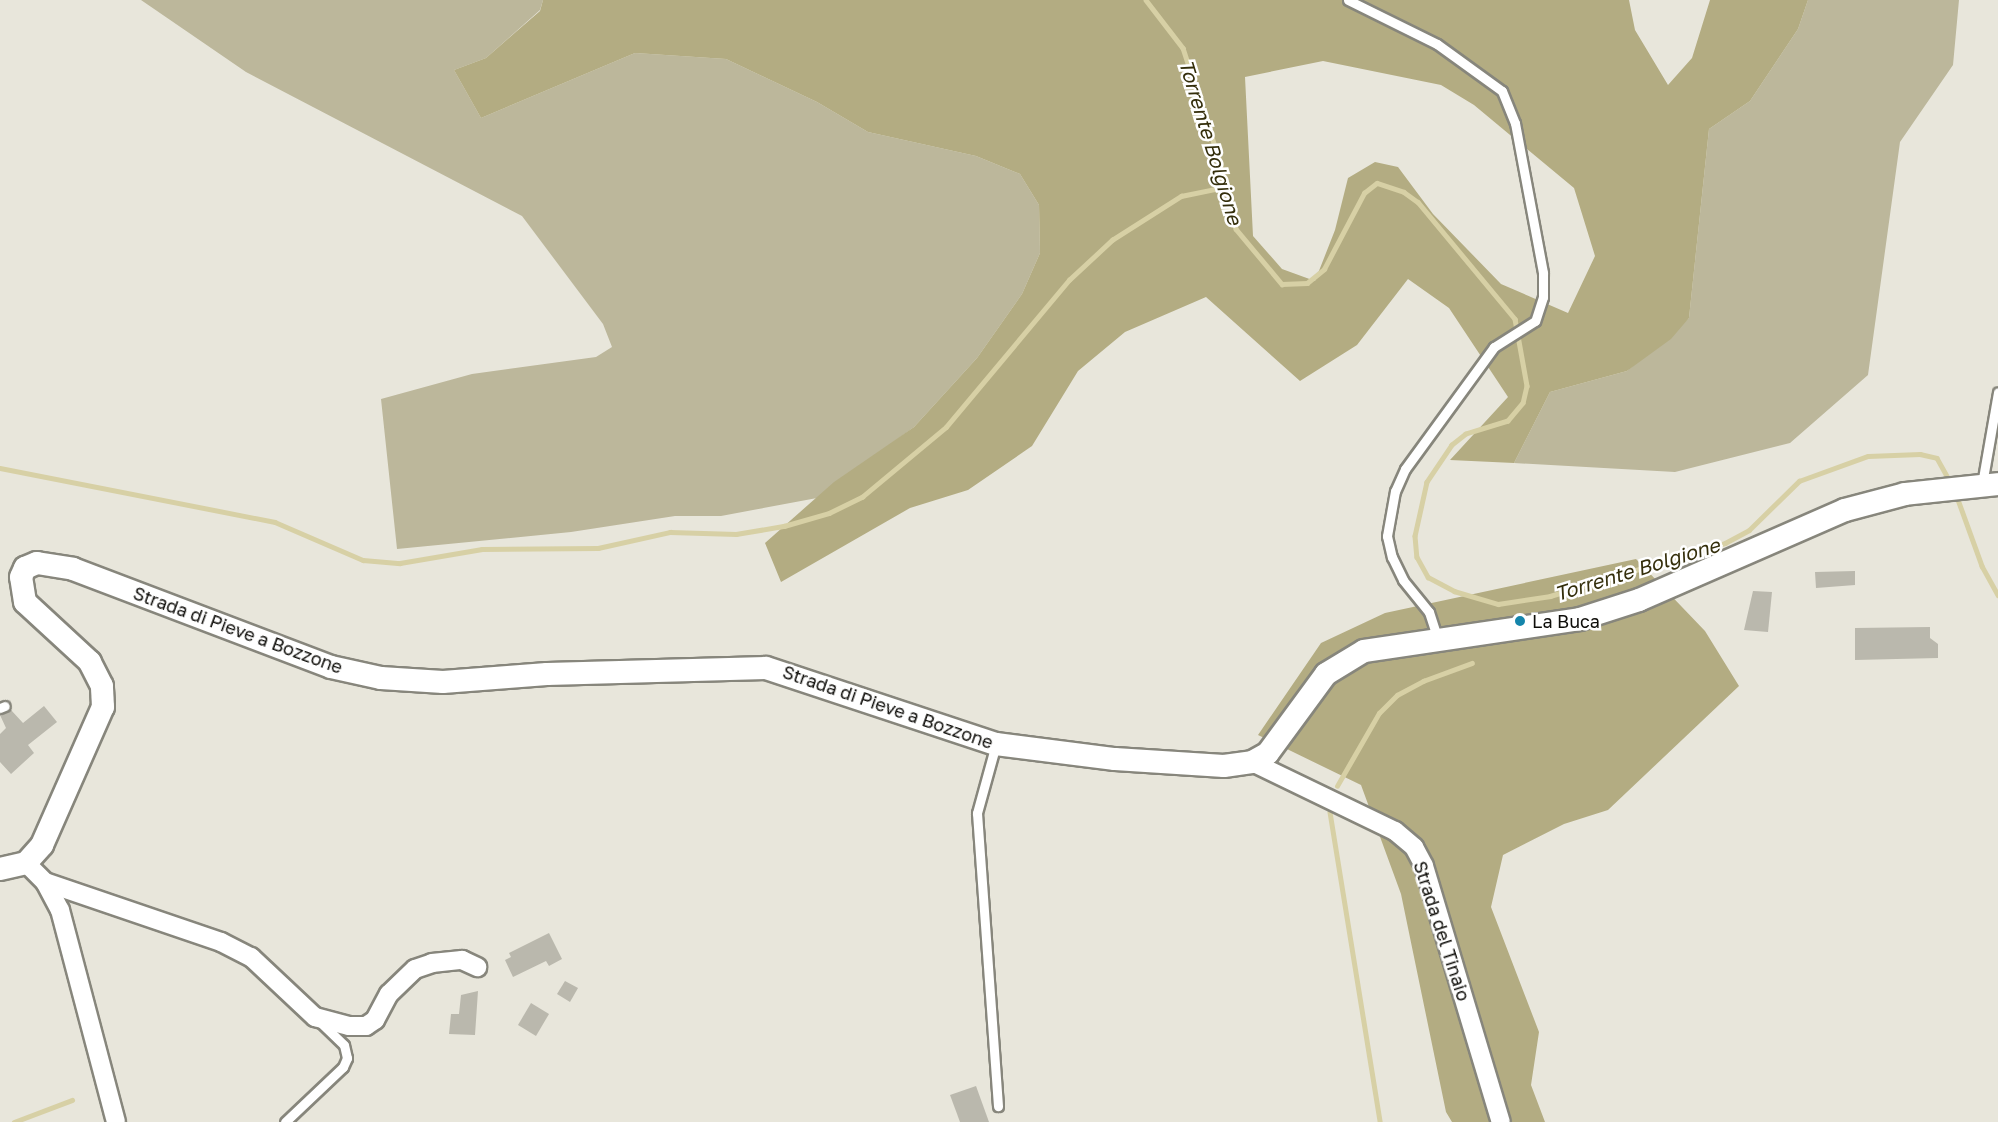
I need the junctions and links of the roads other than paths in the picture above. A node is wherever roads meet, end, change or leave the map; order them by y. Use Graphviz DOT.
graph roads {
  1 [pos="1348,0"];
  2 [pos="1998,392"];
  3 [pos="1990,485"];
  4 [pos="1438,639"];
  5 [pos="996,744"];
  6 [pos="1252,762"];
  7 [pos="26,863"];
  8 [pos="0,869"];
  9 [pos="45,882"];
  10 [pos="477,967"];
  11 [pos="315,1017"];
  12 [pos="998,1106"];
  13 [pos="116,1122"];
  14 [pos="285,1122"];
  15 [pos="1501,1122"];
  1 -- 4 [label="lane"];
  2 -- 3 [label="lane"];
  3 -- 4 [label="street, Strada di Pieve a Bozzone"];
  4 -- 6 [label="street, Strada di Pieve a Bozzone"];
  5 -- 6 [label="street, Strada di Pieve a Bozzone"];
  5 -- 7 [label="street, Strada di Pieve a Bozzone"];
  5 -- 12 [label="lane"];
  6 -- 15 [label="street, Strada del Tinaio"];
  7 -- 8 [label="street"];
  7 -- 9 [label="street"];
  9 -- 11 [label="street"];
  9 -- 13 [label="street"];
  10 -- 11 [label="street"];
  11 -- 14 [label="lane"];
}
